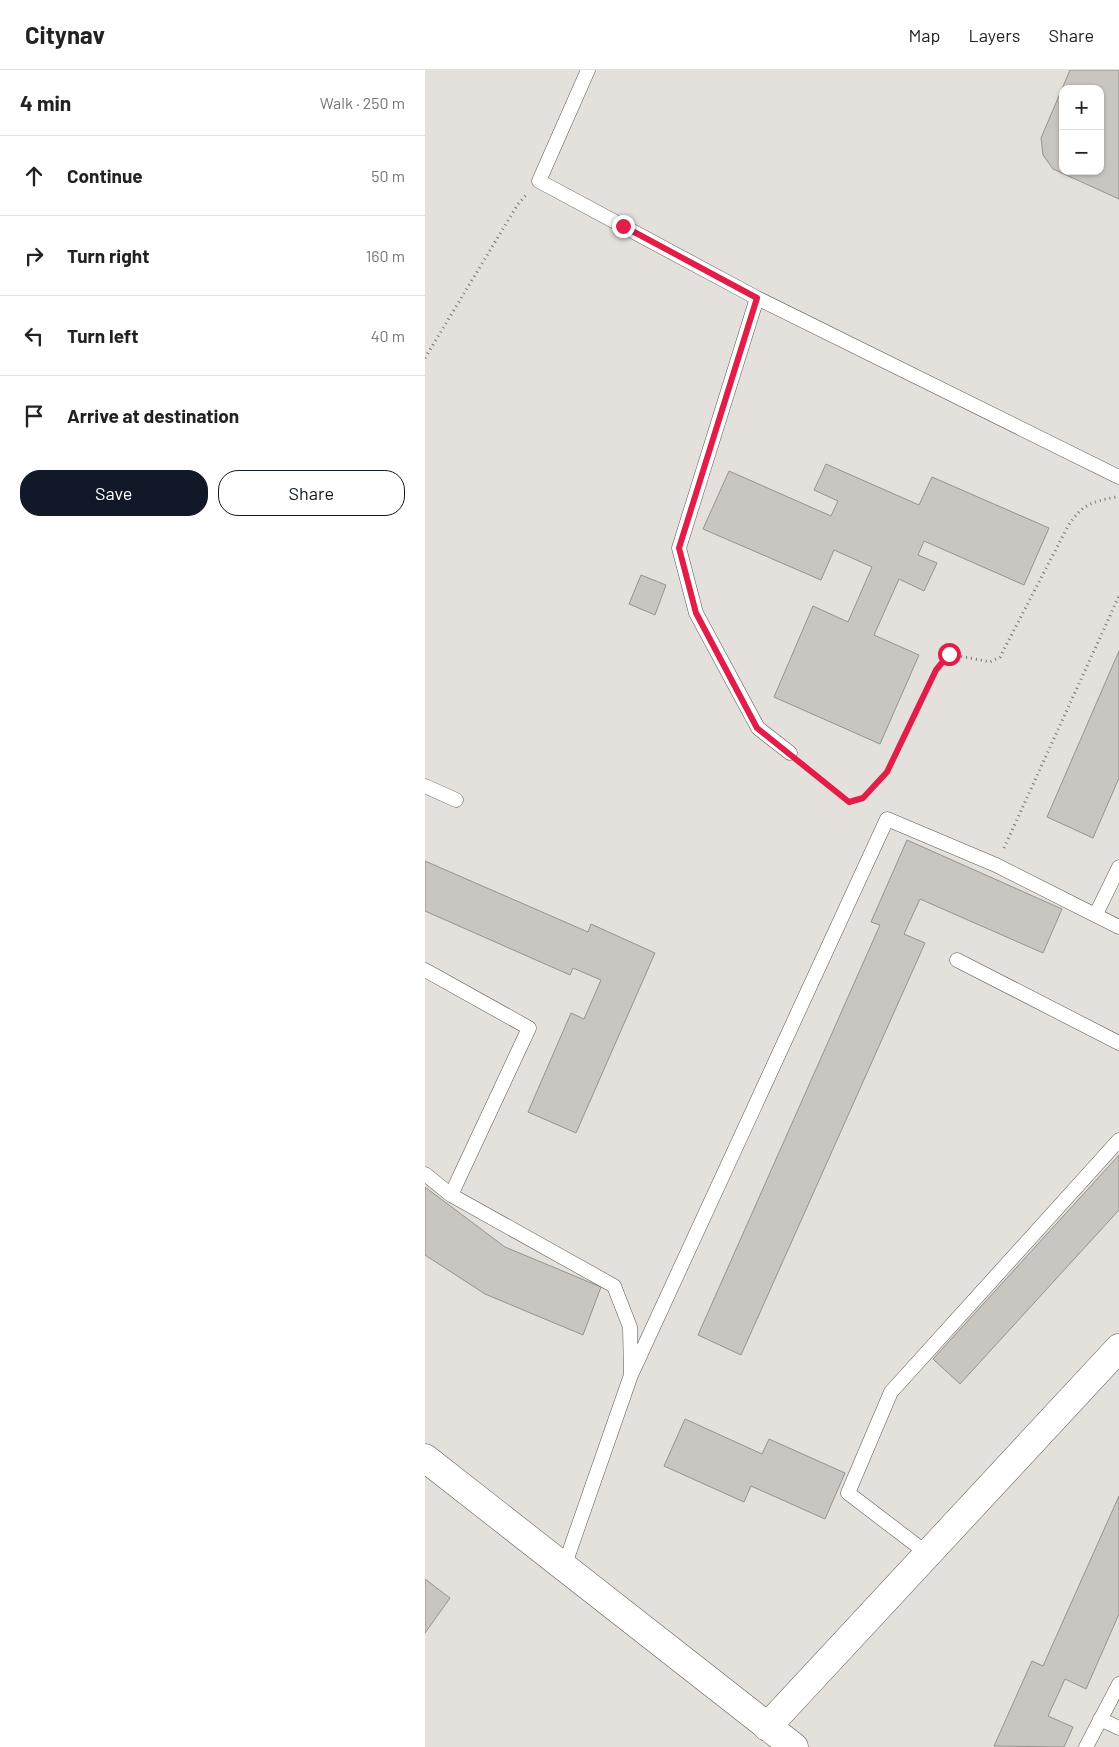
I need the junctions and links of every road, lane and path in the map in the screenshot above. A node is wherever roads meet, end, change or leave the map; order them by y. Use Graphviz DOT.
graph roads {
  1 [pos="589,70"];
  2 [pos="539,181"];
  3 [pos="757,298"];
  4 [pos="425,358"];
  5 [pos="1119,477"];
  6 [pos="1119,497"];
  7 [pos="1119,596"];
  8 [pos="790,752"];
  9 [pos="425,786"];
  10 [pos="456,800"];
  11 [pos="996,865"];
  12 [pos="1119,867"];
  13 [pos="1096,914"];
  14 [pos="1119,927"];
  15 [pos="957,960"];
  16 [pos="425,970"];
  17 [pos="1119,1042"];
  18 [pos="1119,1140"];
  19 [pos="425,1174"];
  20 [pos="451,1195"];
  21 [pos="1119,1348"];
  22 [pos="631,1375"];
  23 [pos="425,1458"];
  24 [pos="928,1554"];
  25 [pos="564,1567"];
  26 [pos="1119,1684"];
  27 [pos="1100,1720"];
  28 [pos="767,1727"];
  29 [pos="1119,1728"];
  30 [pos="794,1747"];
  31 [pos="1086,1747"];
  1 -- 2 [label="lane"];
  2 -- 3 [label="lane"];
  2 -- 4 [label="path"];
  3 -- 5 [label="lane"];
  3 -- 8 [label="lane"];
  6 -- 8 [label="path"];
  7 -- 11 [label="path"];
  9 -- 10 [label="lane"];
  11 -- 13 [label="lane"];
  11 -- 22 [label="lane"];
  12 -- 13 [label="lane"];
  13 -- 14 [label="lane"];
  15 -- 17 [label="lane"];
  16 -- 20 [label="lane"];
  18 -- 24 [label="lane"];
  19 -- 20 [label="lane"];
  20 -- 22 [label="lane"];
  21 -- 24 [label="street"];
  22 -- 25 [label="lane"];
  23 -- 25 [label="street"];
  24 -- 28 [label="street"];
  25 -- 28 [label="street"];
  26 -- 27 [label="lane"];
  27 -- 29 [label="lane"];
  27 -- 31 [label="lane"];
  28 -- 30 [label="street"];
}
